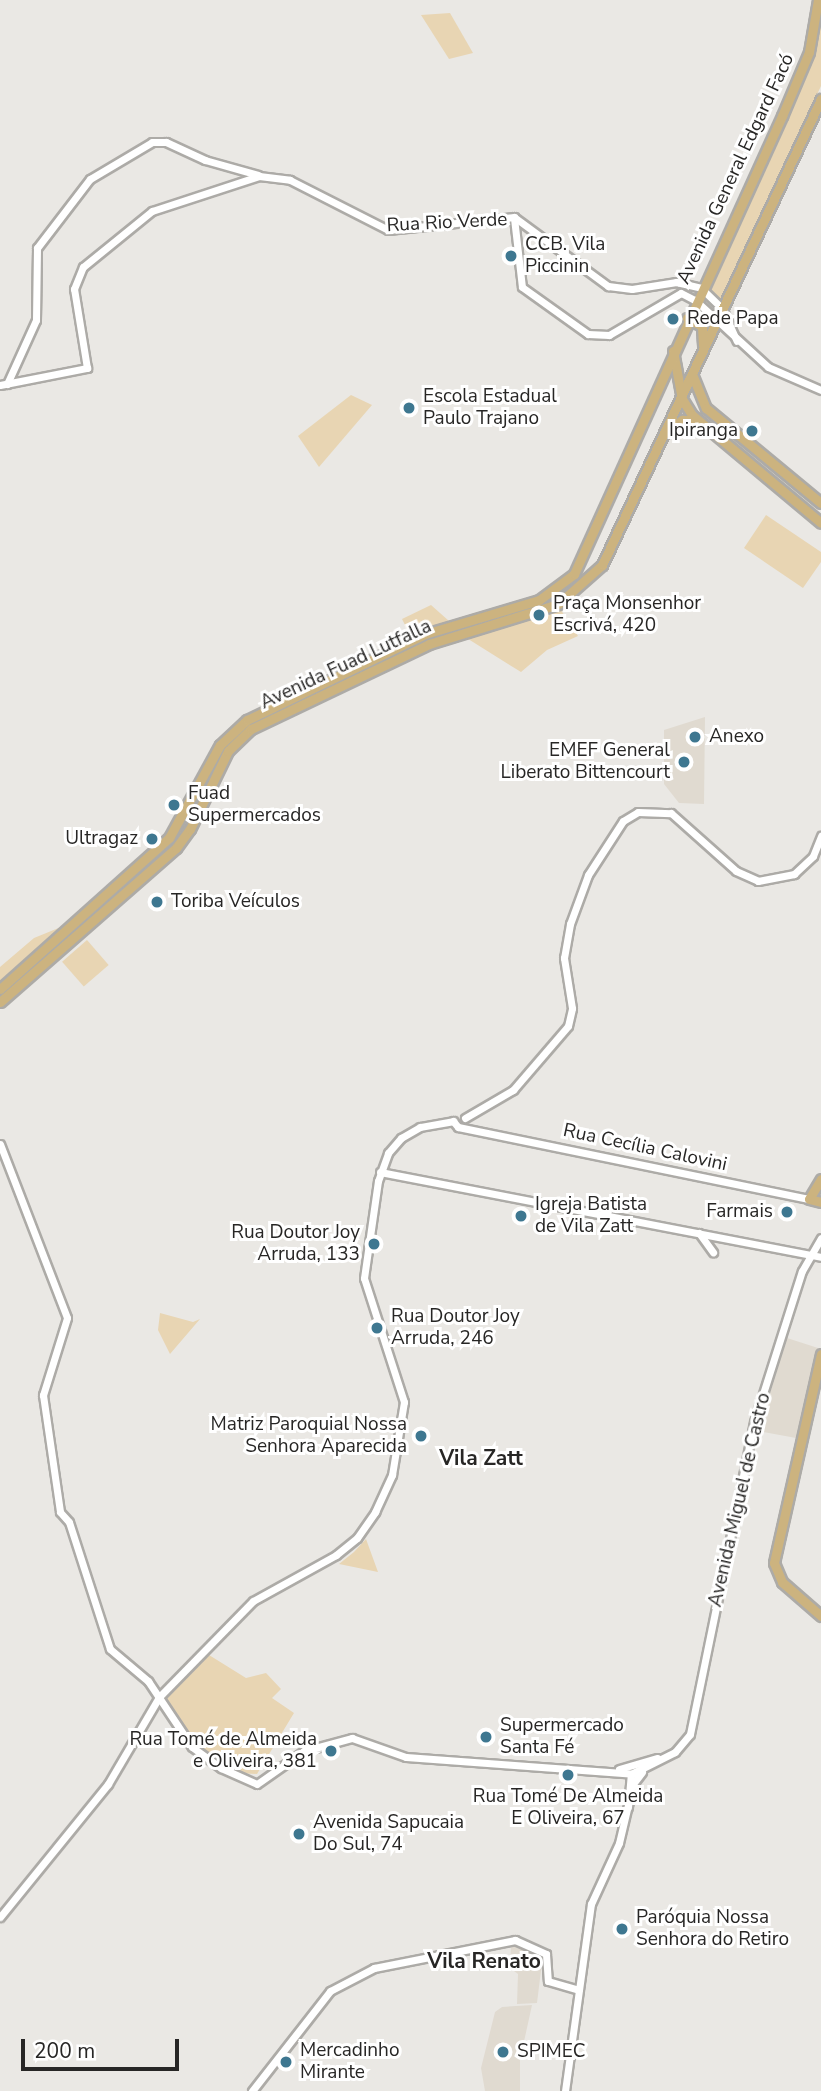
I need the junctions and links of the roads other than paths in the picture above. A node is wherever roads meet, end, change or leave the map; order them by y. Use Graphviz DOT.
graph roads {
  1 [pos="818,0"];
  2 [pos="821,99"];
  3 [pos="237,170"];
  4 [pos="259,176"];
  5 [pos="232,184"];
  6 [pos="514,218"];
  7 [pos="676,282"];
  8 [pos="701,288"];
  9 [pos="681,293"];
  10 [pos="695,300"];
  11 [pos="722,308"];
  12 [pos="687,318"];
  13 [pos="716,320"];
  14 [pos="737,341"];
  15 [pos="673,349"];
  16 [pos="702,351"];
  17 [pos="692,374"];
  18 [pos="4,384"];
  19 [pos="821,390"];
  20 [pos="682,399"];
  21 [pos="697,420"];
  22 [pos="667,432"];
  23 [pos="821,503"];
  24 [pos="821,523"];
  25 [pos="821,836"];
  26 [pos="0,989"];
  27 [pos="0,1002"];
  28 [pos="464,1122"];
  29 [pos="0,1144"];
  30 [pos="380,1172"];
  31 [pos="821,1179"];
  32 [pos="809,1199"];
  33 [pos="821,1202"];
  34 [pos="699,1233"];
  35 [pos="821,1238"];
  36 [pos="713,1252"];
  37 [pos="808,1257"];
  38 [pos="821,1257"];
  39 [pos="821,1354"];
  40 [pos="817,1608"];
  41 [pos="821,1616"];
  42 [pos="159,1697"];
  43 [pos="662,1758"];
  44 [pos="619,1769"];
  45 [pos="603,1772"];
  46 [pos="638,1772"];
  47 [pos="0,1917"];
  48 [pos="579,1990"];
  49 [pos="252,2091"];
  50 [pos="565,2091"];
  1 -- 8 [label="main road, Avenida General Edgard Facó"];
  2 -- 11 [label="main road"];
  3 -- 4 [label="street"];
  3 -- 5 [label="street"];
  3 -- 18 [label="street"];
  4 -- 5 [label="street, Rua Rio Verde"];
  4 -- 6 [label="street, Rua Rio Verde"];
  5 -- 18 [label="street, Rua Rio Verde"];
  6 -- 7 [label="street, Rua Rio Verde"];
  6 -- 9 [label="street"];
  7 -- 8 [label="street, Rua Rio Verde"];
  7 -- 9 [label="street"];
  8 -- 10 [label="main road, Avenida General Edgard Facó"];
  8 -- 11 [label="street"];
  9 -- 10 [label="street"];
  10 -- 12 [label="main road, Avenida General Edgard Facó"];
  10 -- 13 [label="street"];
  11 -- 13 [label="main road"];
  11 -- 14 [label="street"];
  12 -- 15 [label="main road, Avenida General Edgard Facó"];
  12 -- 16 [label="main road"];
  13 -- 14 [label="street"];
  13 -- 16 [label="main road"];
  14 -- 19 [label="street"];
  15 -- 20 [label="main road"];
  15 -- 26 [label="main road, Avenida Fuad Lutfalla"];
  16 -- 17 [label="main road"];
  17 -- 20 [label="main road, Avenida Fuad Lutfalla"];
  17 -- 23 [label="main road"];
  20 -- 21 [label="main road"];
  20 -- 22 [label="main road, Avenida Fuad Lutfalla"];
  21 -- 22 [label="main road"];
  21 -- 24 [label="main road"];
  22 -- 27 [label="main road, Avenida Fuad Lutfalla"];
  25 -- 28 [label="street"];
  28 -- 30 [label="street, Rua Cecília Calovini"];
  28 -- 32 [label="street, Rua Cecília Calovini"];
  29 -- 42 [label="street"];
  30 -- 34 [label="street"];
  30 -- 42 [label="street"];
  31 -- 32 [label="main road"];
  32 -- 33 [label="main road, Rua Cecília Calovini"];
  34 -- 36 [label="street"];
  34 -- 37 [label="street"];
  35 -- 37 [label="street, Avenida Miguel de Castro"];
  37 -- 38 [label="street"];
  37 -- 43 [label="street, Avenida Miguel de Castro"];
  39 -- 40 [label="main road"];
  40 -- 41 [label="main road"];
  42 -- 45 [label="street"];
  42 -- 47 [label="street"];
  43 -- 44 [label="street"];
  43 -- 46 [label="street, Avenida Miguel de Castro"];
  44 -- 45 [label="street"];
  44 -- 46 [label="street"];
  45 -- 46 [label="street"];
  46 -- 48 [label="street"];
  48 -- 49 [label="street"];
  48 -- 50 [label="street"];
}
